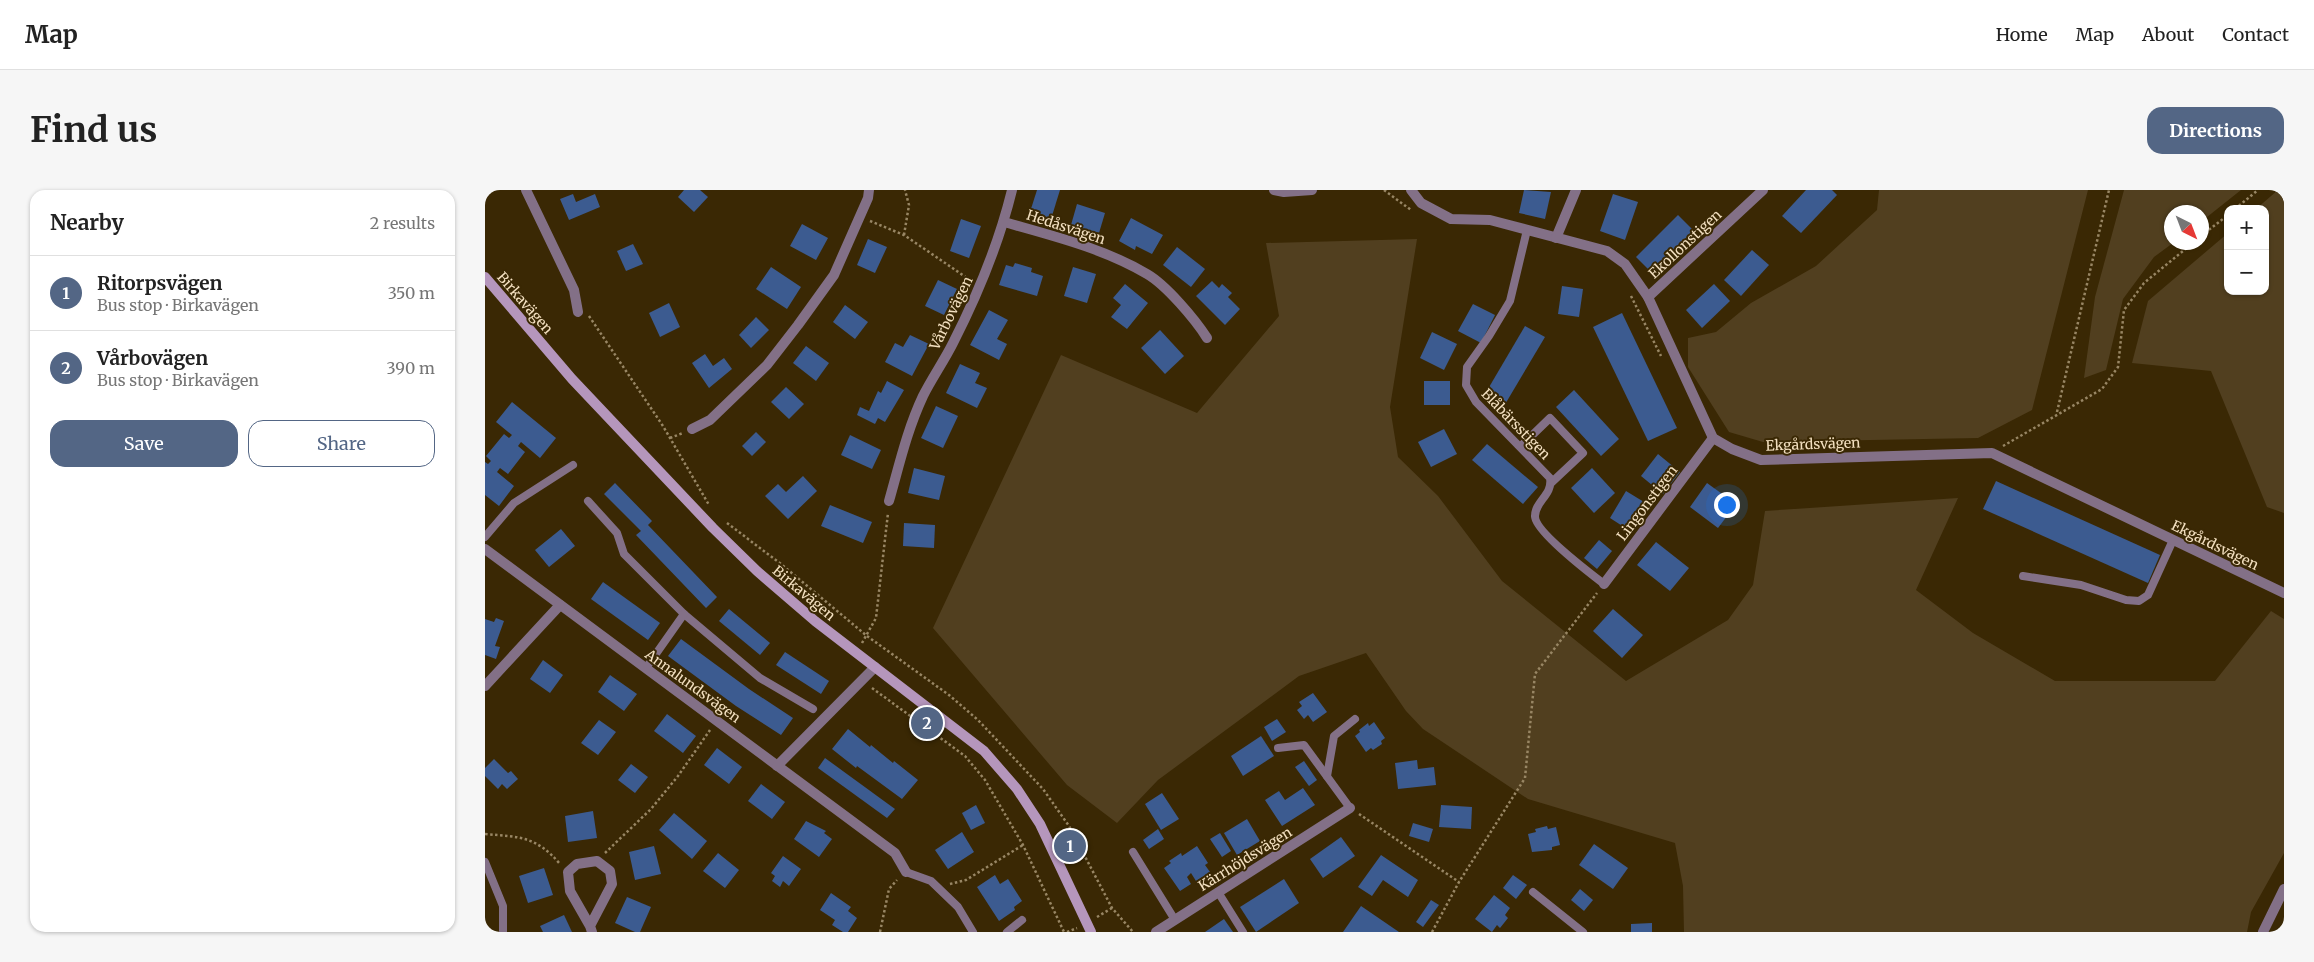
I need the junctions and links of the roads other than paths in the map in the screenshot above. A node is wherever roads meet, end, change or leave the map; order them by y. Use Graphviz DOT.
graph roads {
  1 [pos="526,190"];
  2 [pos="869,190"];
  3 [pos="1012,190"];
  4 [pos="1275,190"];
  5 [pos="1312,190"];
  6 [pos="1411,190"];
  7 [pos="1576,190"];
  8 [pos="1763,190"];
  9 [pos="1004,222"];
  10 [pos="1527,230"];
  11 [pos="1556,238"];
  12 [pos="485,278"];
  13 [pos="1648,297"];
  14 [pos="578,312"];
  15 [pos="1207,338"];
  16 [pos="693,429"];
  17 [pos="1713,438"];
  18 [pos="1521,446"];
  19 [pos="573,466"];
  20 [pos="1551,483"];
  21 [pos="588,501"];
  22 [pos="889,502"];
  23 [pos="485,537"];
  24 [pos="2173,540"];
  25 [pos="485,549"];
  26 [pos="2023,576"];
  27 [pos="1603,584"];
  28 [pos="2284,593"];
  29 [pos="560,605"];
  30 [pos="684,614"];
  31 [pos="875,667"];
  32 [pos="646,668"];
  33 [pos="485,686"];
  34 [pos="813,709"];
  35 [pos="1355,719"];
  36 [pos="1278,748"];
  37 [pos="777,766"];
  38 [pos="1327,776"];
  39 [pos="1350,808"];
  40 [pos="1133,852"];
  41 [pos="485,862"];
  42 [pos="906,872"];
  43 [pos="2284,889"];
  44 [pos="1218,892"];
  45 [pos="1533,892"];
  46 [pos="1022,920"];
  47 [pos="1175,920"];
  48 [pos="591,929"];
  49 [pos="503,932"];
  50 [pos="973,932"];
  51 [pos="1007,932"];
  52 [pos="1091,932"];
  53 [pos="1156,932"];
  54 [pos="1243,932"];
  55 [pos="1583,932"];
  56 [pos="2263,932"];
  1 -- 14 [label="street"];
  2 -- 16 [label="street"];
  3 -- 9 [label="street, Vårbovägen"];
  4 -- 5 [label="street"];
  6 -- 10 [label="street"];
  7 -- 11 [label="street"];
  8 -- 13 [label="street, Ekollonstigen"];
  9 -- 15 [label="street, Hedåsvägen"];
  9 -- 22 [label="street, Vårbovägen"];
  10 -- 11 [label="street"];
  10 -- 18 [label="lane, Blåbärsstigen"];
  11 -- 13 [label="street"];
  12 -- 31 [label="street, Birkavägen"];
  13 -- 17 [label="street"];
  17 -- 24 [label="street, Ekgårdsvägen"];
  17 -- 27 [label="street, Lingonstigen"];
  18 -- 20 [label="lane, Blåbärsstigen"];
  18 -- 20 [label="lane"];
  19 -- 23 [label="lane"];
  20 -- 27 [label="lane"];
  21 -- 30 [label="lane"];
  24 -- 26 [label="lane"];
  24 -- 28 [label="street, Ekgårdsvägen"];
  25 -- 29 [label="street"];
  29 -- 32 [label="street, Annalundsvägen"];
  29 -- 33 [label="street"];
  30 -- 32 [label="lane"];
  30 -- 34 [label="lane"];
  31 -- 37 [label="street"];
  31 -- 52 [label="street, Birkavägen"];
  32 -- 37 [label="street, Annalundsvägen"];
  35 -- 38 [label="lane"];
  36 -- 38 [label="lane"];
  37 -- 42 [label="street, Annalundsvägen"];
  38 -- 39 [label="lane"];
  39 -- 44 [label="street, Kärrhöjdsvägen"];
  40 -- 47 [label="lane"];
  41 -- 49 [label="lane"];
  42 -- 50 [label="lane"];
  43 -- 56 [label="street"];
  44 -- 47 [label="street, Kärrhöjdsvägen"];
  44 -- 54 [label="lane"];
  45 -- 55 [label="lane"];
  46 -- 51 [label="lane"];
  47 -- 53 [label="street, Kärrhöjdsvägen"];
  48 -- 48 [label="street"];
}
